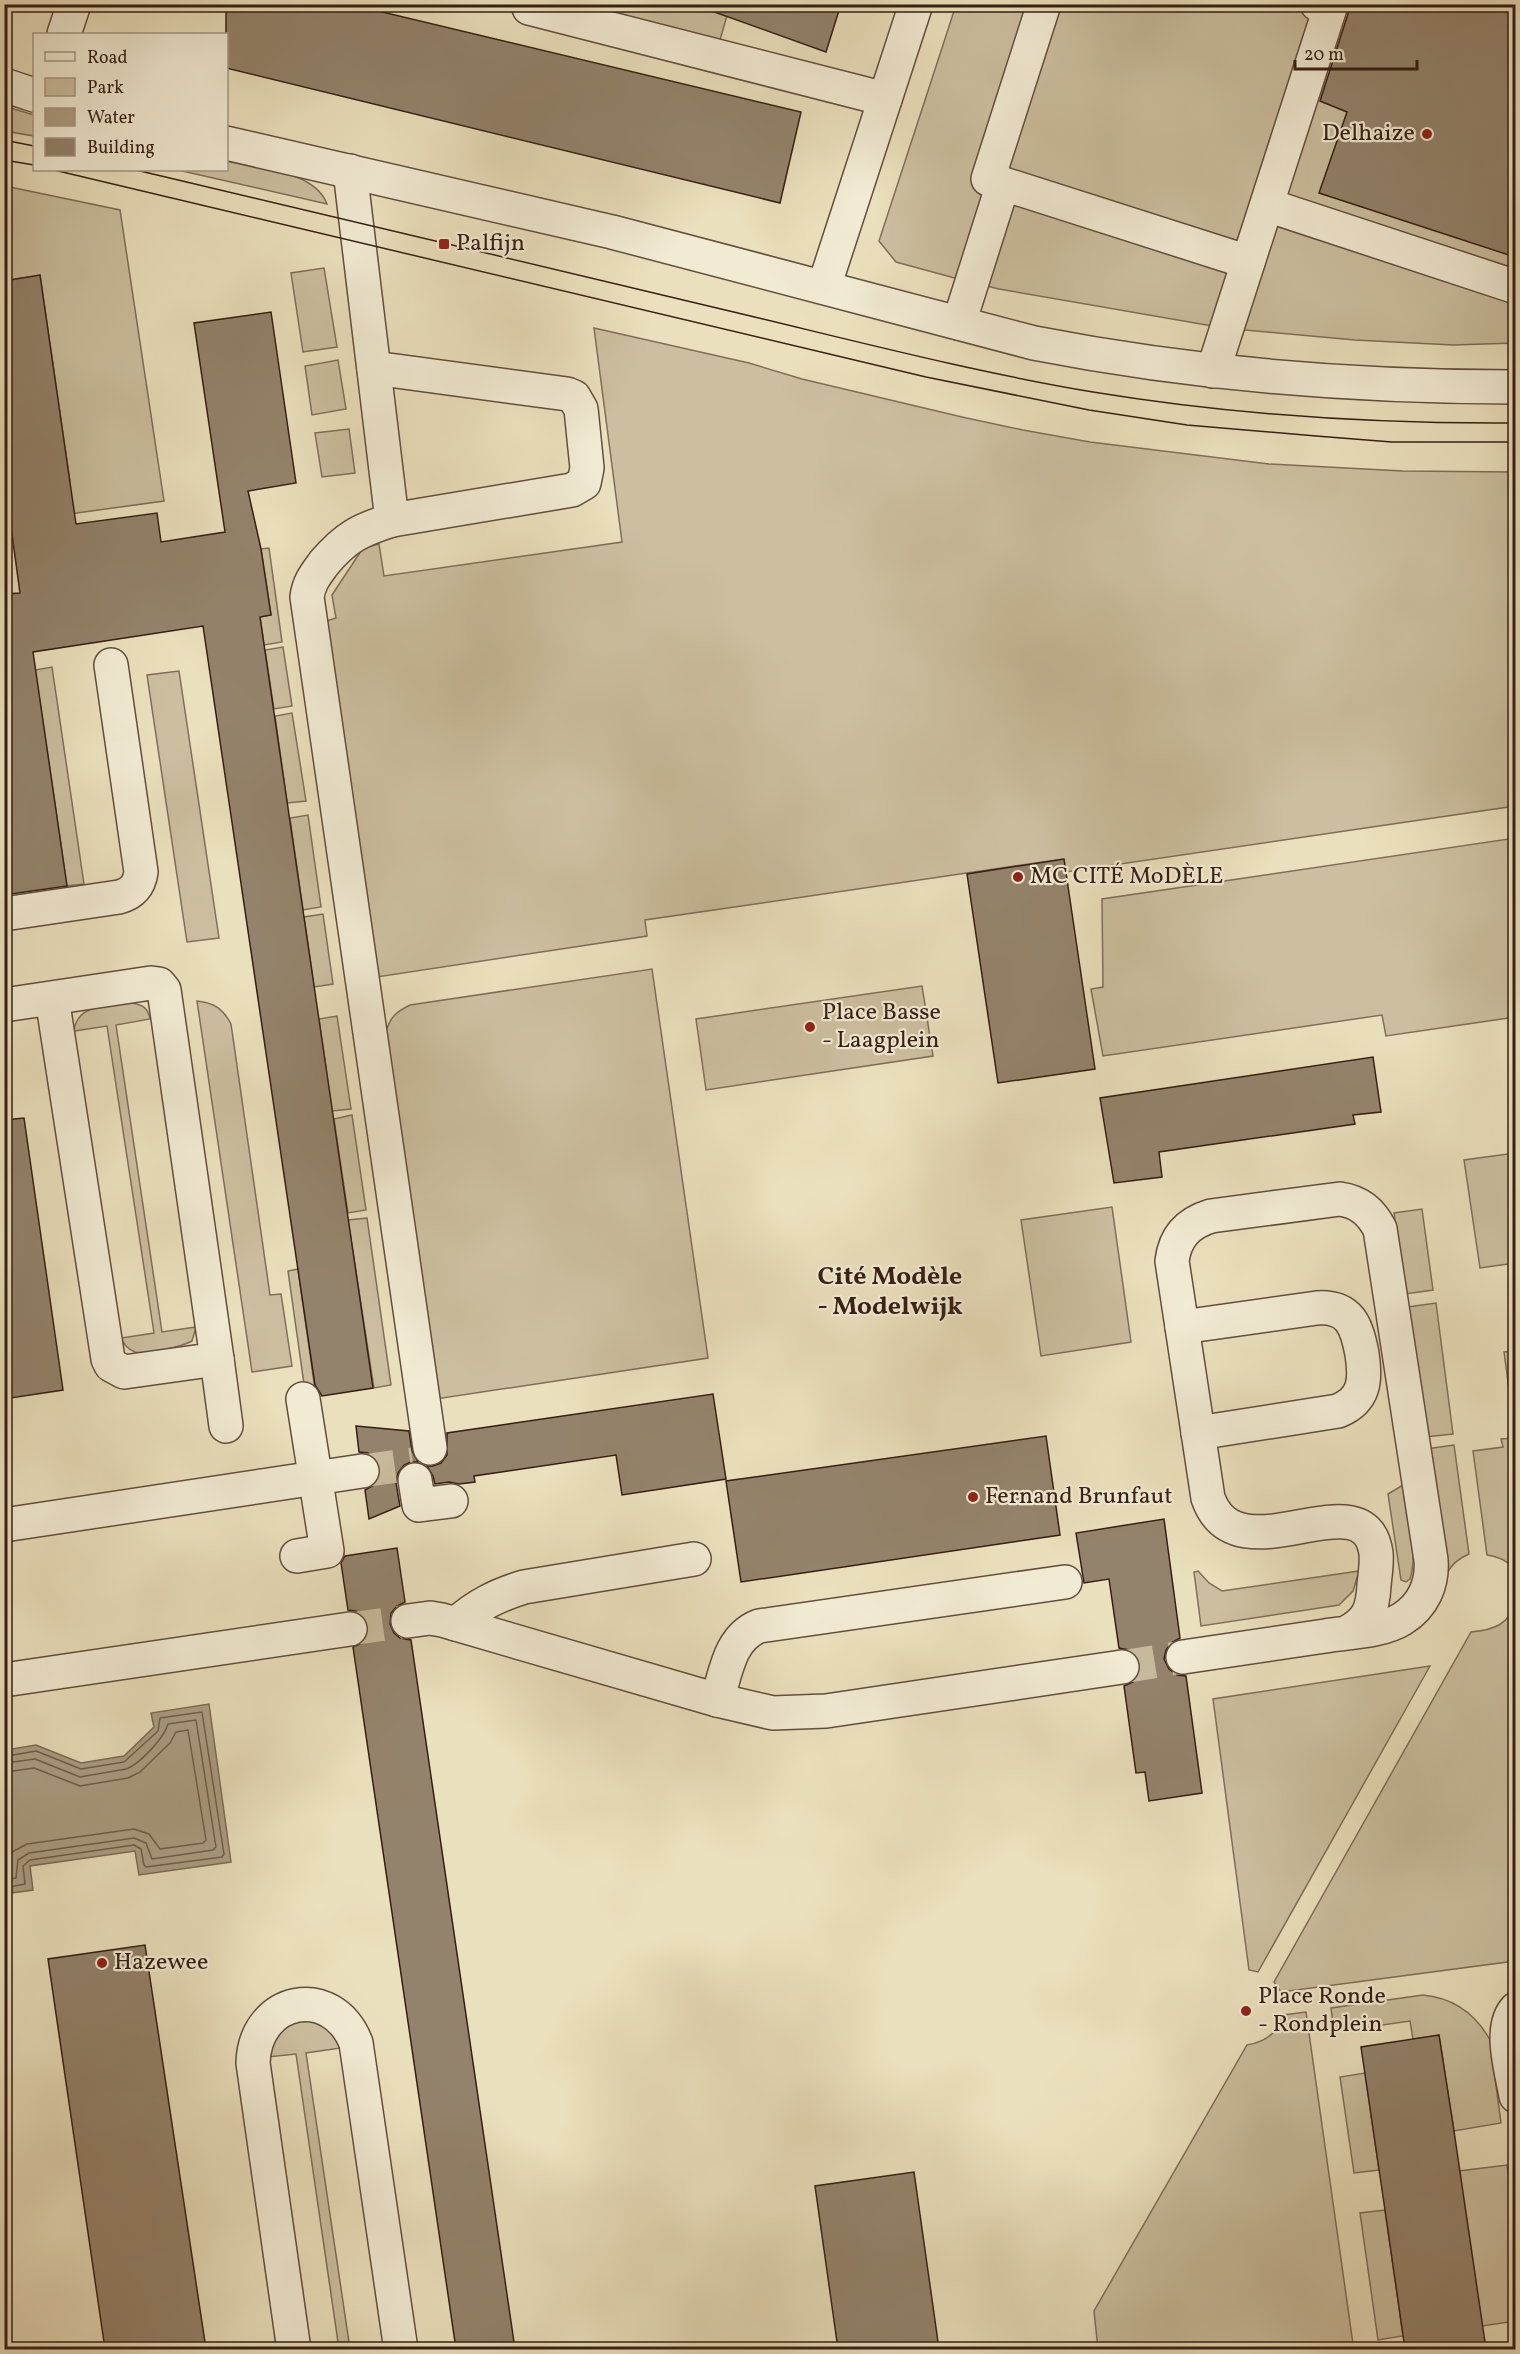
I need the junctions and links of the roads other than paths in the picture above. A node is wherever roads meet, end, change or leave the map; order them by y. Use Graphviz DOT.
graph roads {
  1 [pos="74,4"];
  2 [pos="916,4"];
  3 [pos="1044,4"];
  4 [pos="1317,4"];
  5 [pos="529,8"];
  6 [pos="64,33"];
  7 [pos="4,85"];
  8 [pos="33,95"];
  9 [pos="885,99"];
  10 [pos="228,143"];
  11 [pos="351,171"];
  12 [pos="1014,187"];
  13 [pos="1267,205"];
  14 [pos="1248,262"];
  15 [pos="825,287"];
  16 [pos="1515,287"];
  17 [pos="970,326"];
  18 [pos="374,368"];
  19 [pos="1213,371"];
  20 [pos="1515,387"];
  21 [pos="392,520"];
  22 [pos="111,665"];
  23 [pos="4,914"];
  24 [pos="52,998"];
  25 [pos="4,1005"];
  26 [pos="1182,1327"];
  27 [pos="217,1359"];
  28 [pos="401,1384"];
  29 [pos="303,1399"];
  30 [pos="226,1426"];
  31 [pos="1198,1433"];
  32 [pos="362,1471"];
  33 [pos="315,1479"];
  34 [pos="4,1525"];
  35 [pos="297,1556"];
  36 [pos="694,1559"];
  37 [pos="1065,1582"];
  38 [pos="408,1621"];
  39 [pos="456,1624"];
  40 [pos="350,1629"];
  41 [pos="1346,1633"];
  42 [pos="1183,1657"];
  43 [pos="1122,1667"];
  44 [pos="4,1680"];
  45 [pos="717,1700"];
  46 [pos="1515,2009"];
  47 [pos="1515,2096"];
  48 [pos="294,2349"];
  49 [pos="401,2349"];
  1 -- 6 [label="street"];
  2 -- 9 [label="street"];
  3 -- 12 [label="street"];
  4 -- 13 [label="street"];
  5 -- 9 [label="street"];
  7 -- 8 [label="street"];
  9 -- 15 [label="street"];
  10 -- 11 [label="street"];
  11 -- 15 [label="street"];
  11 -- 18 [label="street"];
  12 -- 14 [label="street"];
  12 -- 17 [label="street"];
  13 -- 14 [label="street"];
  13 -- 16 [label="street"];
  14 -- 19 [label="street"];
  15 -- 17 [label="street"];
  17 -- 19 [label="street"];
  18 -- 21 [label="street"];
  18 -- 21 [label="street"];
  19 -- 20 [label="street"];
  21 -- 28 [label="street"];
  22 -- 23 [label="street"];
  24 -- 25 [label="street"];
  24 -- 27 [label="street"];
  24 -- 27 [label="street"];
  26 -- 31 [label="street"];
  26 -- 31 [label="street"];
  26 -- 41 [label="street"];
  27 -- 30 [label="street"];
  29 -- 33 [label="street"];
  31 -- 41 [label="street"];
  32 -- 33 [label="street"];
  33 -- 34 [label="street"];
  33 -- 35 [label="street"];
  36 -- 39 [label="street"];
  37 -- 45 [label="street"];
  38 -- 39 [label="street"];
  39 -- 45 [label="street"];
  40 -- 44 [label="street"];
  41 -- 42 [label="street"];
  43 -- 45 [label="street"];
  46 -- 47 [label="street"];
  48 -- 49 [label="street"];
}
